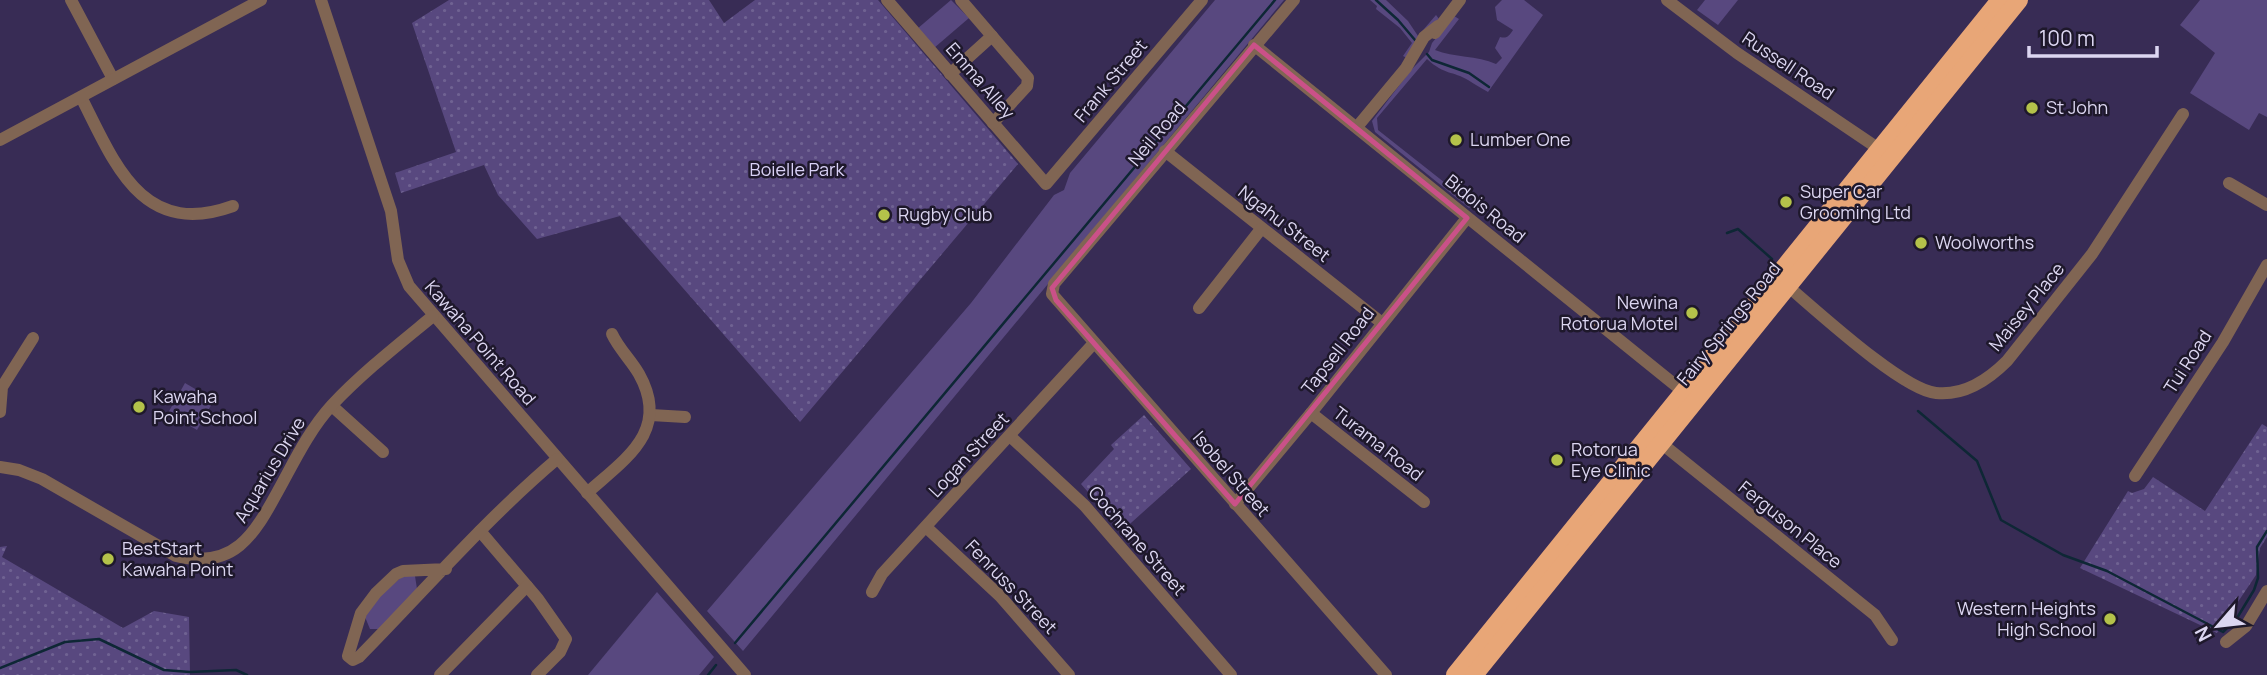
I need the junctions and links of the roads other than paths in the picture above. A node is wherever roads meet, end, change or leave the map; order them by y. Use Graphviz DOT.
graph roads {
  1 [pos="71,0"];
  2 [pos="261,0"];
  3 [pos="321,0"];
  4 [pos="961,0"];
  5 [pos="1202,0"];
  6 [pos="1294,0"];
  7 [pos="1460,0"];
  8 [pos="1668,0"];
  9 [pos="2000,0"];
  10 [pos="2018,0"];
  11 [pos="895,3"];
  12 [pos="992,36"];
  13 [pos="1254,45"];
  14 [pos="950,74"];
  15 [pos="113,79"];
  16 [pos="81,97"];
  17 [pos="2183,114"];
  18 [pos="993,123"];
  19 [pos="1357,127"];
  20 [pos="0,140"];
  21 [pos="1165,151"];
  22 [pos="1884,153"];
  23 [pos="2230,183"];
  24 [pos="1046,184"];
  25 [pos="2267,205"];
  26 [pos="233,206"];
  27 [pos="1467,218"];
  28 [pos="1261,229"];
  29 [pos="2267,265"];
  30 [pos="1782,281"];
  31 [pos="1052,294"];
  32 [pos="1199,308"];
  33 [pos="433,316"];
  34 [pos="1382,323"];
  35 [pos="612,334"];
  36 [pos="33,338"];
  37 [pos="1094,343"];
  38 [pos="1689,396"];
  39 [pos="332,406"];
  40 [pos="0,412"];
  41 [pos="1311,413"];
  42 [pos="651,415"];
  43 [pos="685,417"];
  44 [pos="1010,436"];
  45 [pos="1655,438"];
  46 [pos="383,452"];
  47 [pos="560,462"];
  48 [pos="0,467"];
  49 [pos="2135,476"];
  50 [pos="587,493"];
  51 [pos="1424,502"];
  52 [pos="1235,504"];
  53 [pos="926,527"];
  54 [pos="480,531"];
  55 [pos="1584,538"];
  56 [pos="1542,568"];
  57 [pos="446,569"];
  58 [pos="527,586"];
  59 [pos="2267,591"];
  60 [pos="872,592"];
  61 [pos="1537,596"];
  62 [pos="1513,602"];
  63 [pos="1892,640"];
  64 [pos="2226,642"];
  65 [pos="440,675"];
  66 [pos="537,675"];
  67 [pos="745,675"];
  68 [pos="1069,675"];
  69 [pos="1231,675"];
  70 [pos="1386,675"];
  71 [pos="1455,675"];
  72 [pos="1472,675"];
  73 [pos="1492,675"];
  1 -- 15 [label="street"];
  2 -- 15 [label="street"];
  3 -- 33 [label="street, Kawaha Point Road"];
  4 -- 12 [label="street"];
  5 -- 24 [label="street, Frank Street"];
  6 -- 13 [label="street, Neil Road"];
  7 -- 19 [label="street"];
  8 -- 22 [label="street, Russell Road"];
  9 -- 22 [label="highway, Fairy Springs Road"];
  10 -- 22 [label="highway, Fairy Springs Road"];
  11 -- 14 [label="street, Emma Alley"];
  12 -- 14 [label="street"];
  12 -- 18 [label="street"];
  13 -- 19 [label="street, Bidois Road"];
  13 -- 21 [label="street, Neil Road"];
  14 -- 18 [label="street, Emma Alley"];
  15 -- 16 [label="street"];
  16 -- 20 [label="street"];
  16 -- 26 [label="street"];
  17 -- 30 [label="street, Maisey Place"];
  18 -- 24 [label="street, Emma Alley"];
  19 -- 27 [label="street, Bidois Road"];
  21 -- 28 [label="street, Ngahu Street"];
  21 -- 31 [label="street, Neil Road"];
  22 -- 30 [label="highway, Fairy Springs Road"];
  23 -- 25 [label="street"];
  27 -- 34 [label="street, Tapsell Road"];
  27 -- 38 [label="street, Bidois Road"];
  28 -- 32 [label="street"];
  28 -- 34 [label="street, Ngahu Street"];
  29 -- 49 [label="street, Tui Road"];
  30 -- 38 [label="highway, Fairy Springs Road"];
  31 -- 37 [label="street, Isobel Street"];
  33 -- 39 [label="street, Aquarius Drive"];
  33 -- 47 [label="street, Kawaha Point Road"];
  34 -- 41 [label="street, Tapsell Road"];
  35 -- 42 [label="street"];
  36 -- 40 [label="street"];
  37 -- 44 [label="street, Logan Street"];
  37 -- 52 [label="street, Isobel Street"];
  38 -- 45 [label="highway, Fairy Springs Road"];
  39 -- 46 [label="street"];
  39 -- 48 [label="street, Aquarius Drive"];
  41 -- 51 [label="street, Turama Road"];
  41 -- 52 [label="street, Tapsell Road"];
  42 -- 43 [label="street"];
  42 -- 50 [label="street"];
  44 -- 53 [label="street, Logan Street"];
  44 -- 69 [label="street, Cochrane Street"];
  45 -- 55 [label="highway, Fairy Springs Road"];
  45 -- 56 [label="highway, Fairy Springs Road"];
  45 -- 63 [label="street, Ferguson Place"];
  47 -- 50 [label="street, Kawaha Point Road"];
  47 -- 54 [label="street"];
  50 -- 67 [label="street, Kawaha Point Road"];
  52 -- 70 [label="street, Isobel Street"];
  53 -- 60 [label="street, Logan Street"];
  53 -- 68 [label="street, Fenruss Street"];
  54 -- 57 [label="street"];
  54 -- 58 [label="street"];
  55 -- 56 [label="highway"];
  55 -- 61 [label="highway, Fairy Springs Road"];
  56 -- 62 [label="highway, Fairy Springs Road"];
  57 -- 57 [label="street"];
  58 -- 65 [label="street"];
  58 -- 66 [label="street"];
  59 -- 64 [label="street"];
  61 -- 72 [label="highway, Fairy Springs Road"];
  61 -- 73 [label="highway"];
  62 -- 71 [label="highway, Fairy Springs Road"];
  62 -- 72 [label="highway"];
}
